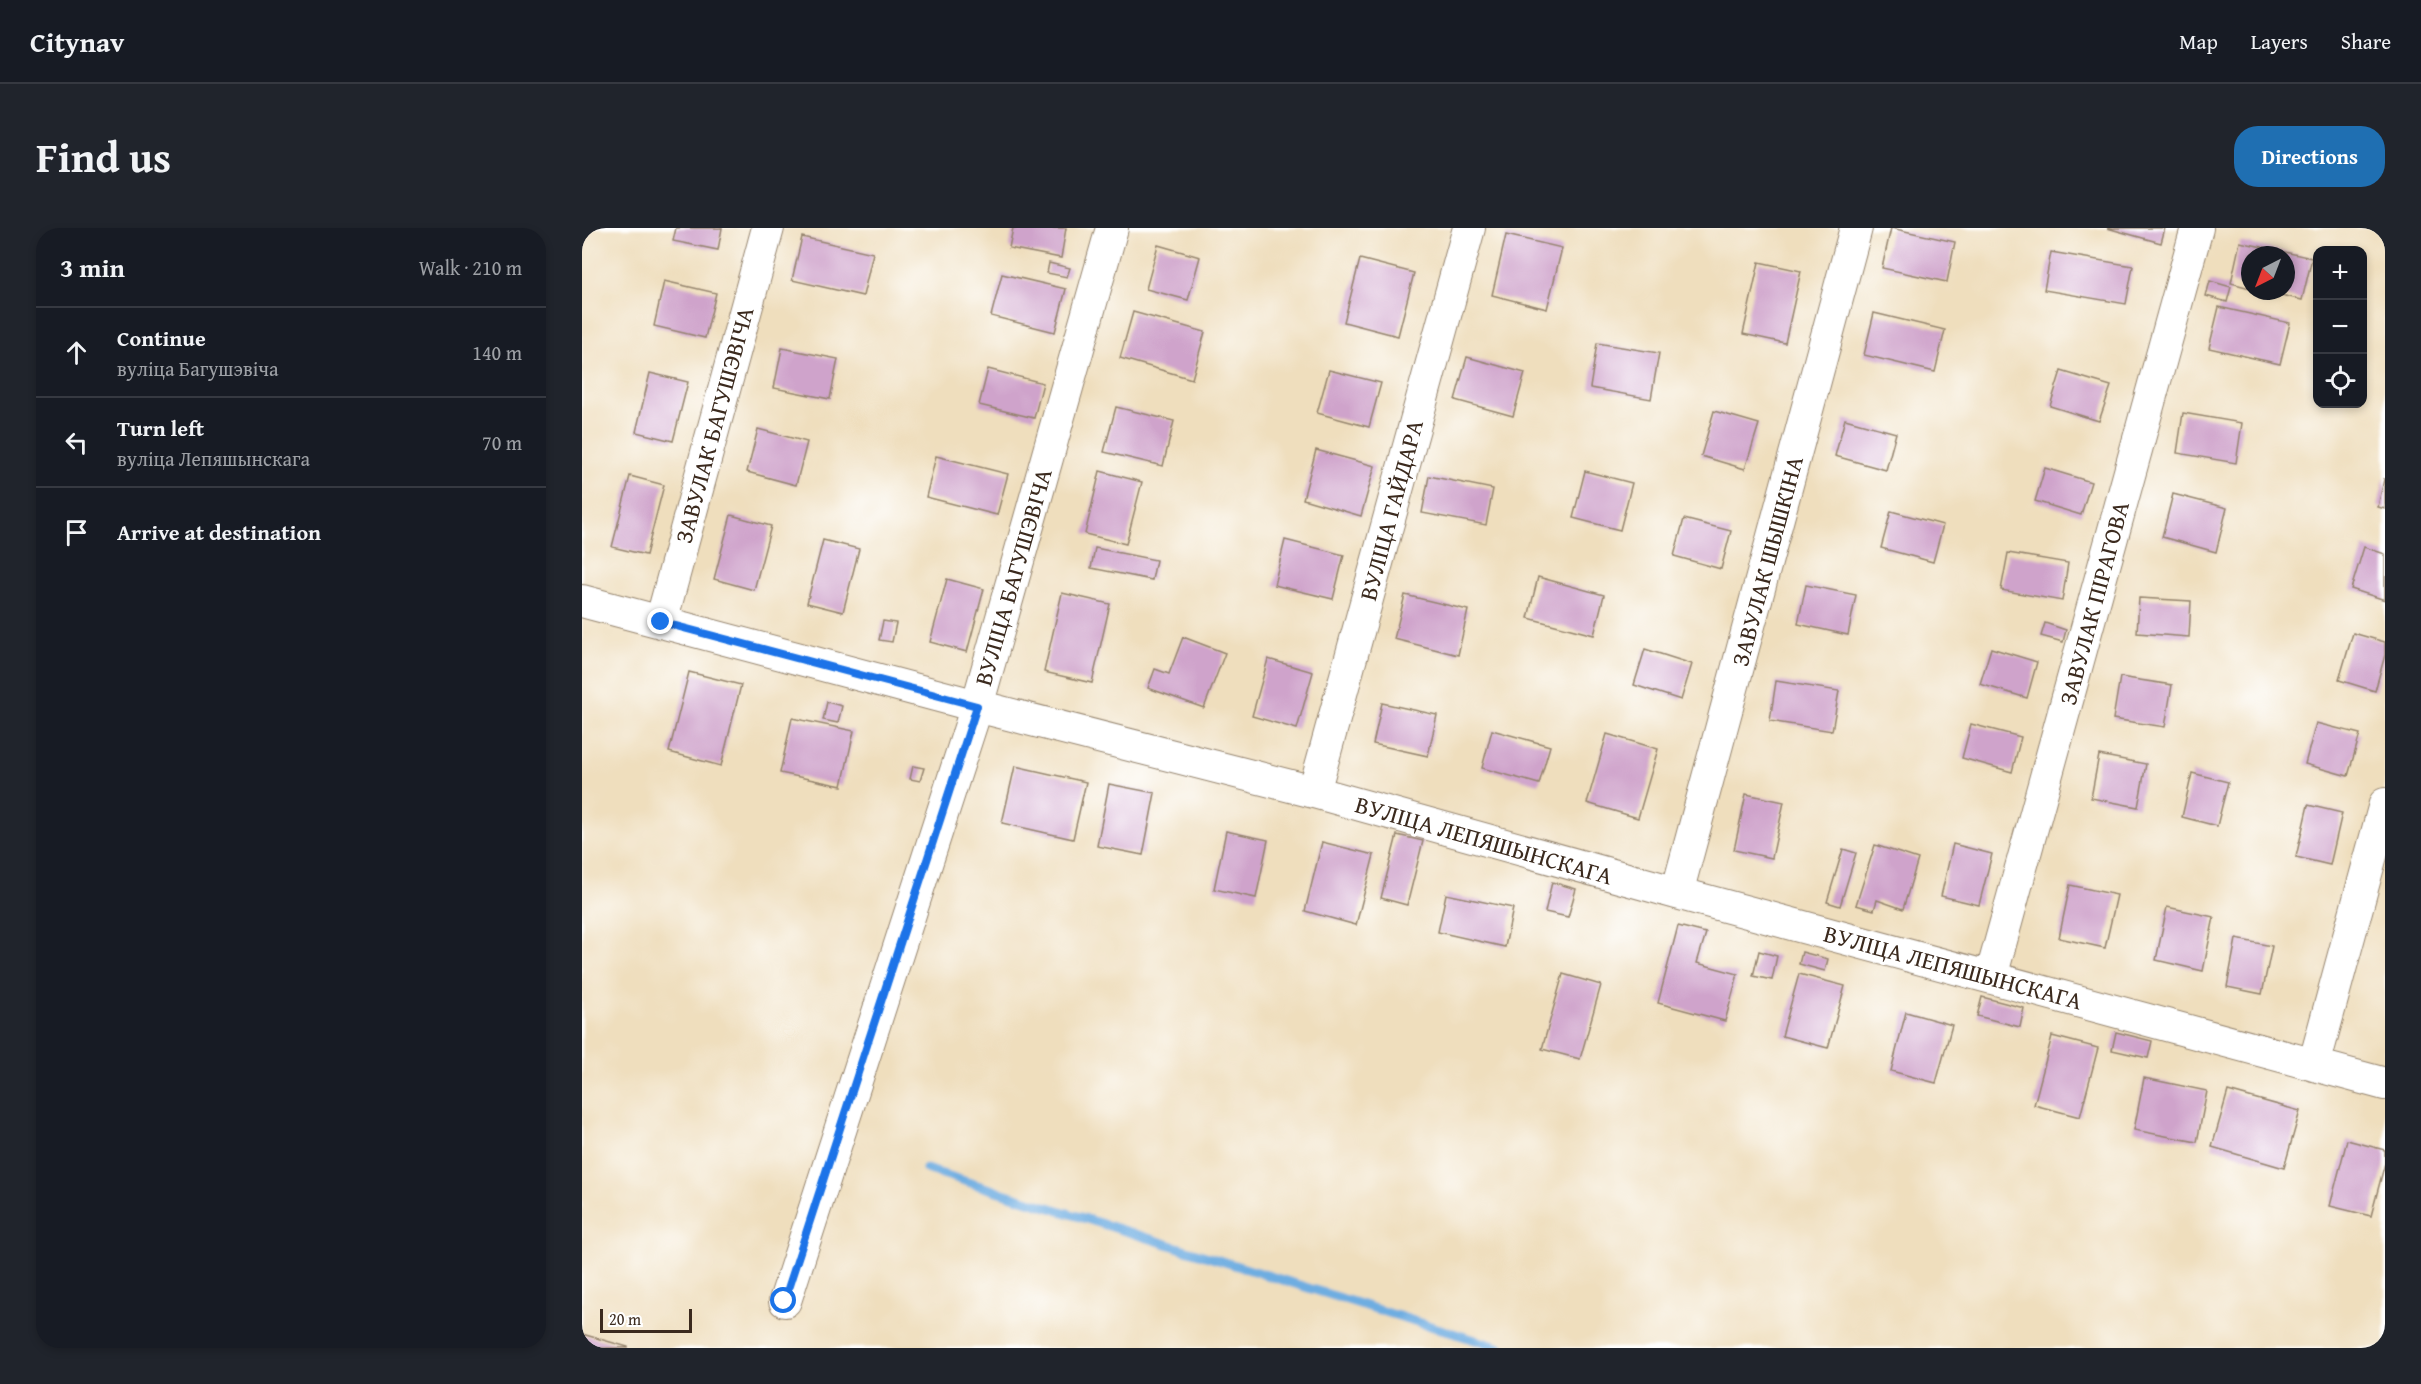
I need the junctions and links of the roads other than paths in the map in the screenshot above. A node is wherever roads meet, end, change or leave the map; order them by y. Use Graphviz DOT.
graph roads {
  1 [pos="768,228"];
  2 [pos="1112,228"];
  3 [pos="1469,228"];
  4 [pos="1856,228"];
  5 [pos="2197,228"];
  6 [pos="582,601"];
  7 [pos="661,622"];
  8 [pos="977,706"];
  9 [pos="1314,792"];
  10 [pos="2385,804"];
  11 [pos="1677,893"];
  12 [pos="1991,977"];
  13 [pos="2314,1065"];
  14 [pos="2385,1084"];
  15 [pos="784,1301"];
  1 -- 7 [label="street, ЗАВУЛАК БАГУШЭВІЧА"];
  2 -- 8 [label="street, ВУЛІЦА БАГУШЭВІЧА"];
  3 -- 9 [label="street, ВУЛІЦА ГАЙДАРА"];
  4 -- 11 [label="street, ЗАВУЛАК ШЫШКІНА"];
  5 -- 12 [label="street, ЗАВУЛАК ПІРАГОВА"];
  6 -- 7 [label="street, ВУЛІЦА ЛЕПЯШЫНСКАГА"];
  7 -- 8 [label="street, ВУЛІЦА ЛЕПЯШЫНСКАГА"];
  8 -- 9 [label="street, ВУЛІЦА ЛЕПЯШЫНСКАГА"];
  8 -- 15 [label="street, ВУЛІЦА БАГУШЭВІЧА"];
  9 -- 11 [label="street, ВУЛІЦА ЛЕПЯШЫНСКАГА"];
  10 -- 13 [label="street"];
  11 -- 12 [label="street, ВУЛІЦА ЛЕПЯШЫНСКАГА"];
  12 -- 13 [label="street, ВУЛІЦА ЛЕПЯШЫНСКАГА"];
  13 -- 14 [label="street, ВУЛІЦА ЛЕПЯШЫНСКАГА"];
}
